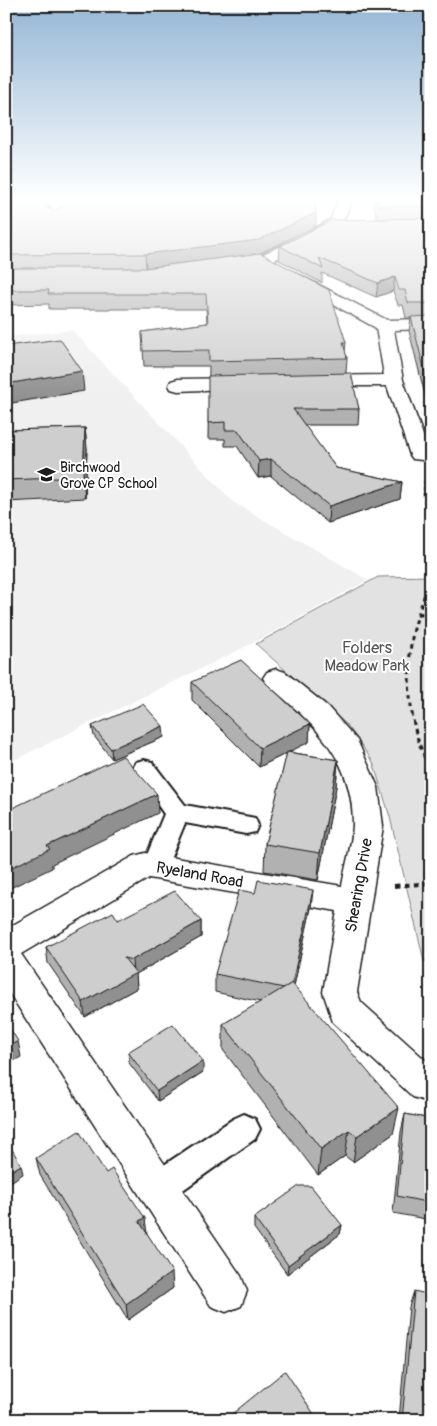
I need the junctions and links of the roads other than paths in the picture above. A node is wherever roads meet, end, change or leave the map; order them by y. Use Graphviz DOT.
graph roads {
  1 [pos="275,267"];
  2 [pos="431,324"];
  3 [pos="384,325"];
  4 [pos="394,380"];
  5 [pos="299,382"];
  6 [pos="261,383"];
  7 [pos="178,385"];
  8 [pos="425,455"];
  9 [pos="276,678"];
  10 [pos="144,768"];
  11 [pos="177,813"];
  12 [pos="246,825"];
  13 [pos="155,867"];
  14 [pos="355,901"];
  15 [pos="6,946"];
  16 [pos="6,959"];
  17 [pos="431,1086"];
  18 [pos="244,1129"];
  19 [pos="158,1188"];
  20 [pos="226,1291"];
  1 -- 3 [label="street"];
  2 -- 3 [label="street"];
  3 -- 4 [label="street"];
  4 -- 5 [label="street"];
  4 -- 8 [label="street"];
  6 -- 7 [label="street"];
  9 -- 14 [label="street, Shearing Drive"];
  10 -- 11 [label="lane"];
  11 -- 12 [label="lane"];
  11 -- 13 [label="lane"];
  13 -- 14 [label="street, Ryeland Road"];
  13 -- 15 [label="street, Ryeland Road"];
  14 -- 17 [label="street, Shearing Drive"];
  16 -- 19 [label="street"];
  18 -- 19 [label="lane"];
  19 -- 20 [label="street"];
}
